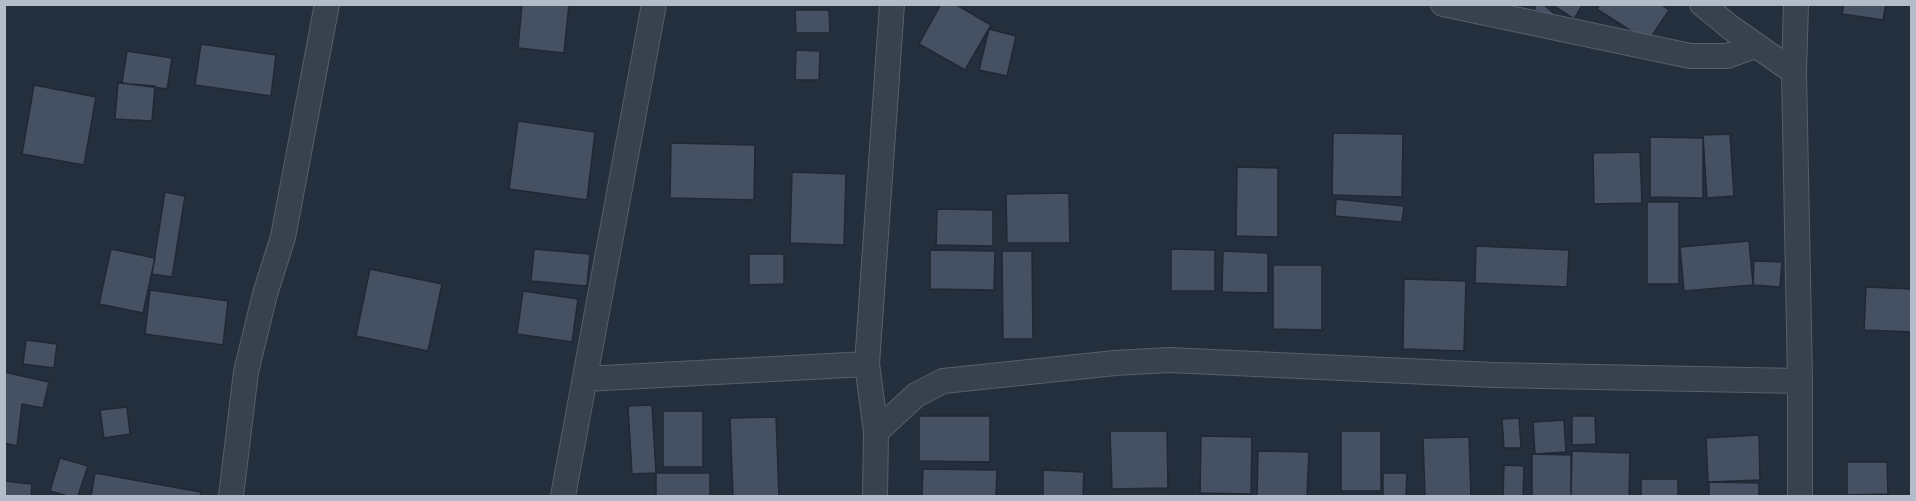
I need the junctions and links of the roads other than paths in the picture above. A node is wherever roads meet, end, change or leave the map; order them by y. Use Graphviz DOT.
graph roads {
  1 [pos="327,4"];
  2 [pos="654,4"];
  3 [pos="892,4"];
  4 [pos="1443,4"];
  5 [pos="1702,4"];
  6 [pos="1796,4"];
  7 [pos="1755,46"];
  8 [pos="1794,72"];
  9 [pos="867,364"];
  10 [pos="585,380"];
  11 [pos="1800,381"];
  12 [pos="876,432"];
  13 [pos="231,496"];
  14 [pos="563,496"];
  15 [pos="875,496"];
  16 [pos="1800,496"];
  1 -- 13 [label="street"];
  2 -- 10 [label="street"];
  3 -- 9 [label="street"];
  4 -- 7 [label="street"];
  5 -- 7 [label="street"];
  6 -- 8 [label="street"];
  7 -- 8 [label="street"];
  8 -- 11 [label="street"];
  9 -- 10 [label="street"];
  9 -- 12 [label="street"];
  10 -- 14 [label="street"];
  11 -- 12 [label="street"];
  11 -- 16 [label="street"];
  12 -- 15 [label="street"];
}
